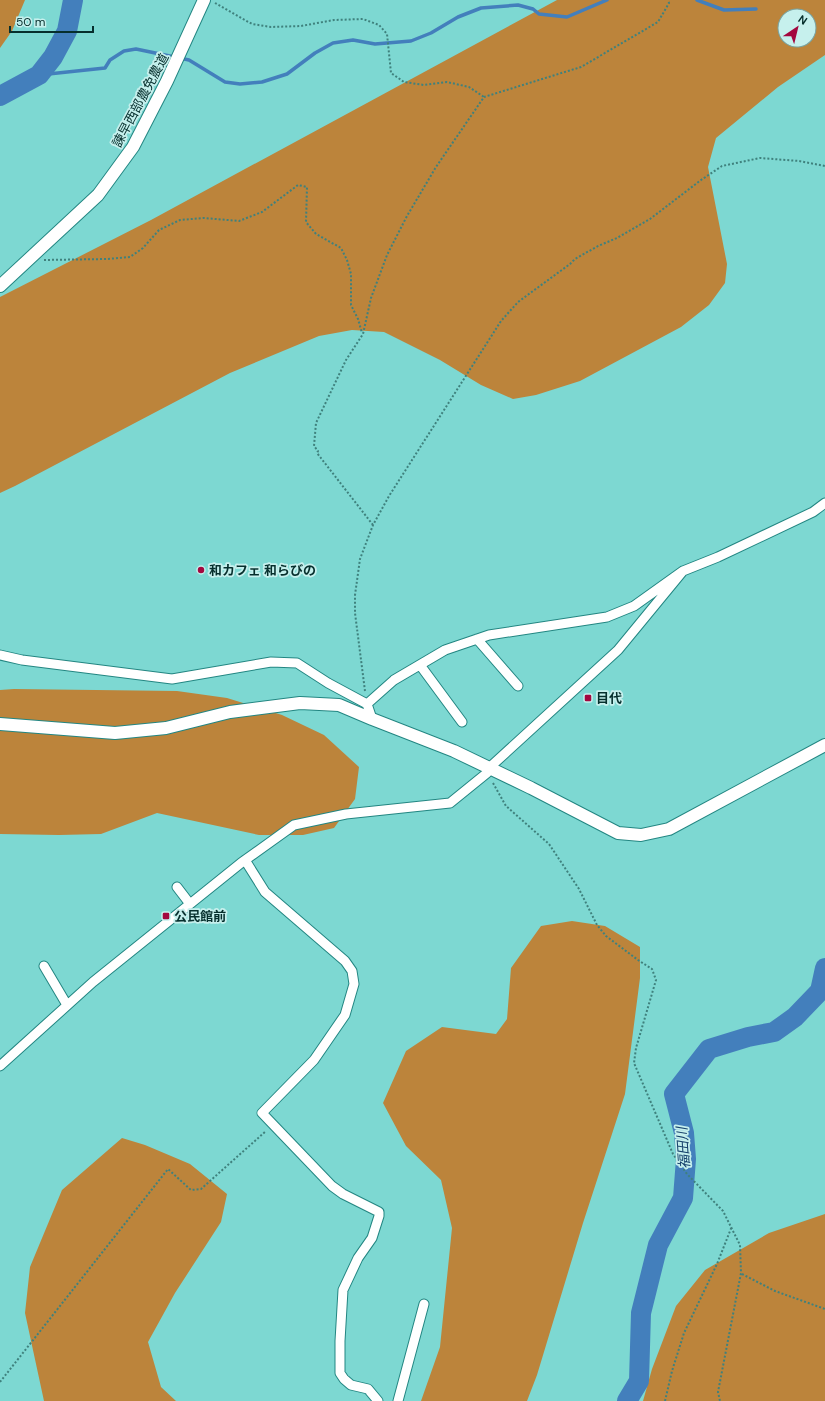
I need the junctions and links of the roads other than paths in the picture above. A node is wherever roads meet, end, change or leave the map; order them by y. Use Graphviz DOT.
graph roads {
  1 [pos="204,0"];
  2 [pos="0,286"];
  3 [pos="825,503"];
  4 [pos="683,571"];
  5 [pos="477,639"];
  6 [pos="0,655"];
  7 [pos="420,665"];
  8 [pos="518,686"];
  9 [pos="367,704"];
  10 [pos="372,719"];
  11 [pos="462,722"];
  12 [pos="0,724"];
  13 [pos="825,746"];
  14 [pos="488,771"];
  15 [pos="245,860"];
  16 [pos="177,887"];
  17 [pos="190,904"];
  18 [pos="44,966"];
  19 [pos="67,1005"];
  20 [pos="0,1066"];
  21 [pos="424,1304"];
  22 [pos="378,1401"];
  23 [pos="398,1401"];
  1 -- 2 [label="street, 諫早西部農免農道"];
  3 -- 4 [label="street"];
  4 -- 5 [label="street"];
  4 -- 14 [label="street"];
  5 -- 7 [label="street"];
  5 -- 8 [label="street"];
  6 -- 9 [label="street"];
  7 -- 9 [label="street"];
  7 -- 11 [label="street"];
  9 -- 10 [label="street"];
  10 -- 12 [label="street"];
  10 -- 14 [label="street"];
  13 -- 14 [label="street"];
  14 -- 15 [label="street"];
  15 -- 17 [label="street"];
  15 -- 22 [label="street"];
  16 -- 17 [label="street"];
  17 -- 19 [label="street"];
  18 -- 19 [label="street"];
  19 -- 20 [label="street"];
  21 -- 23 [label="street"];
}
